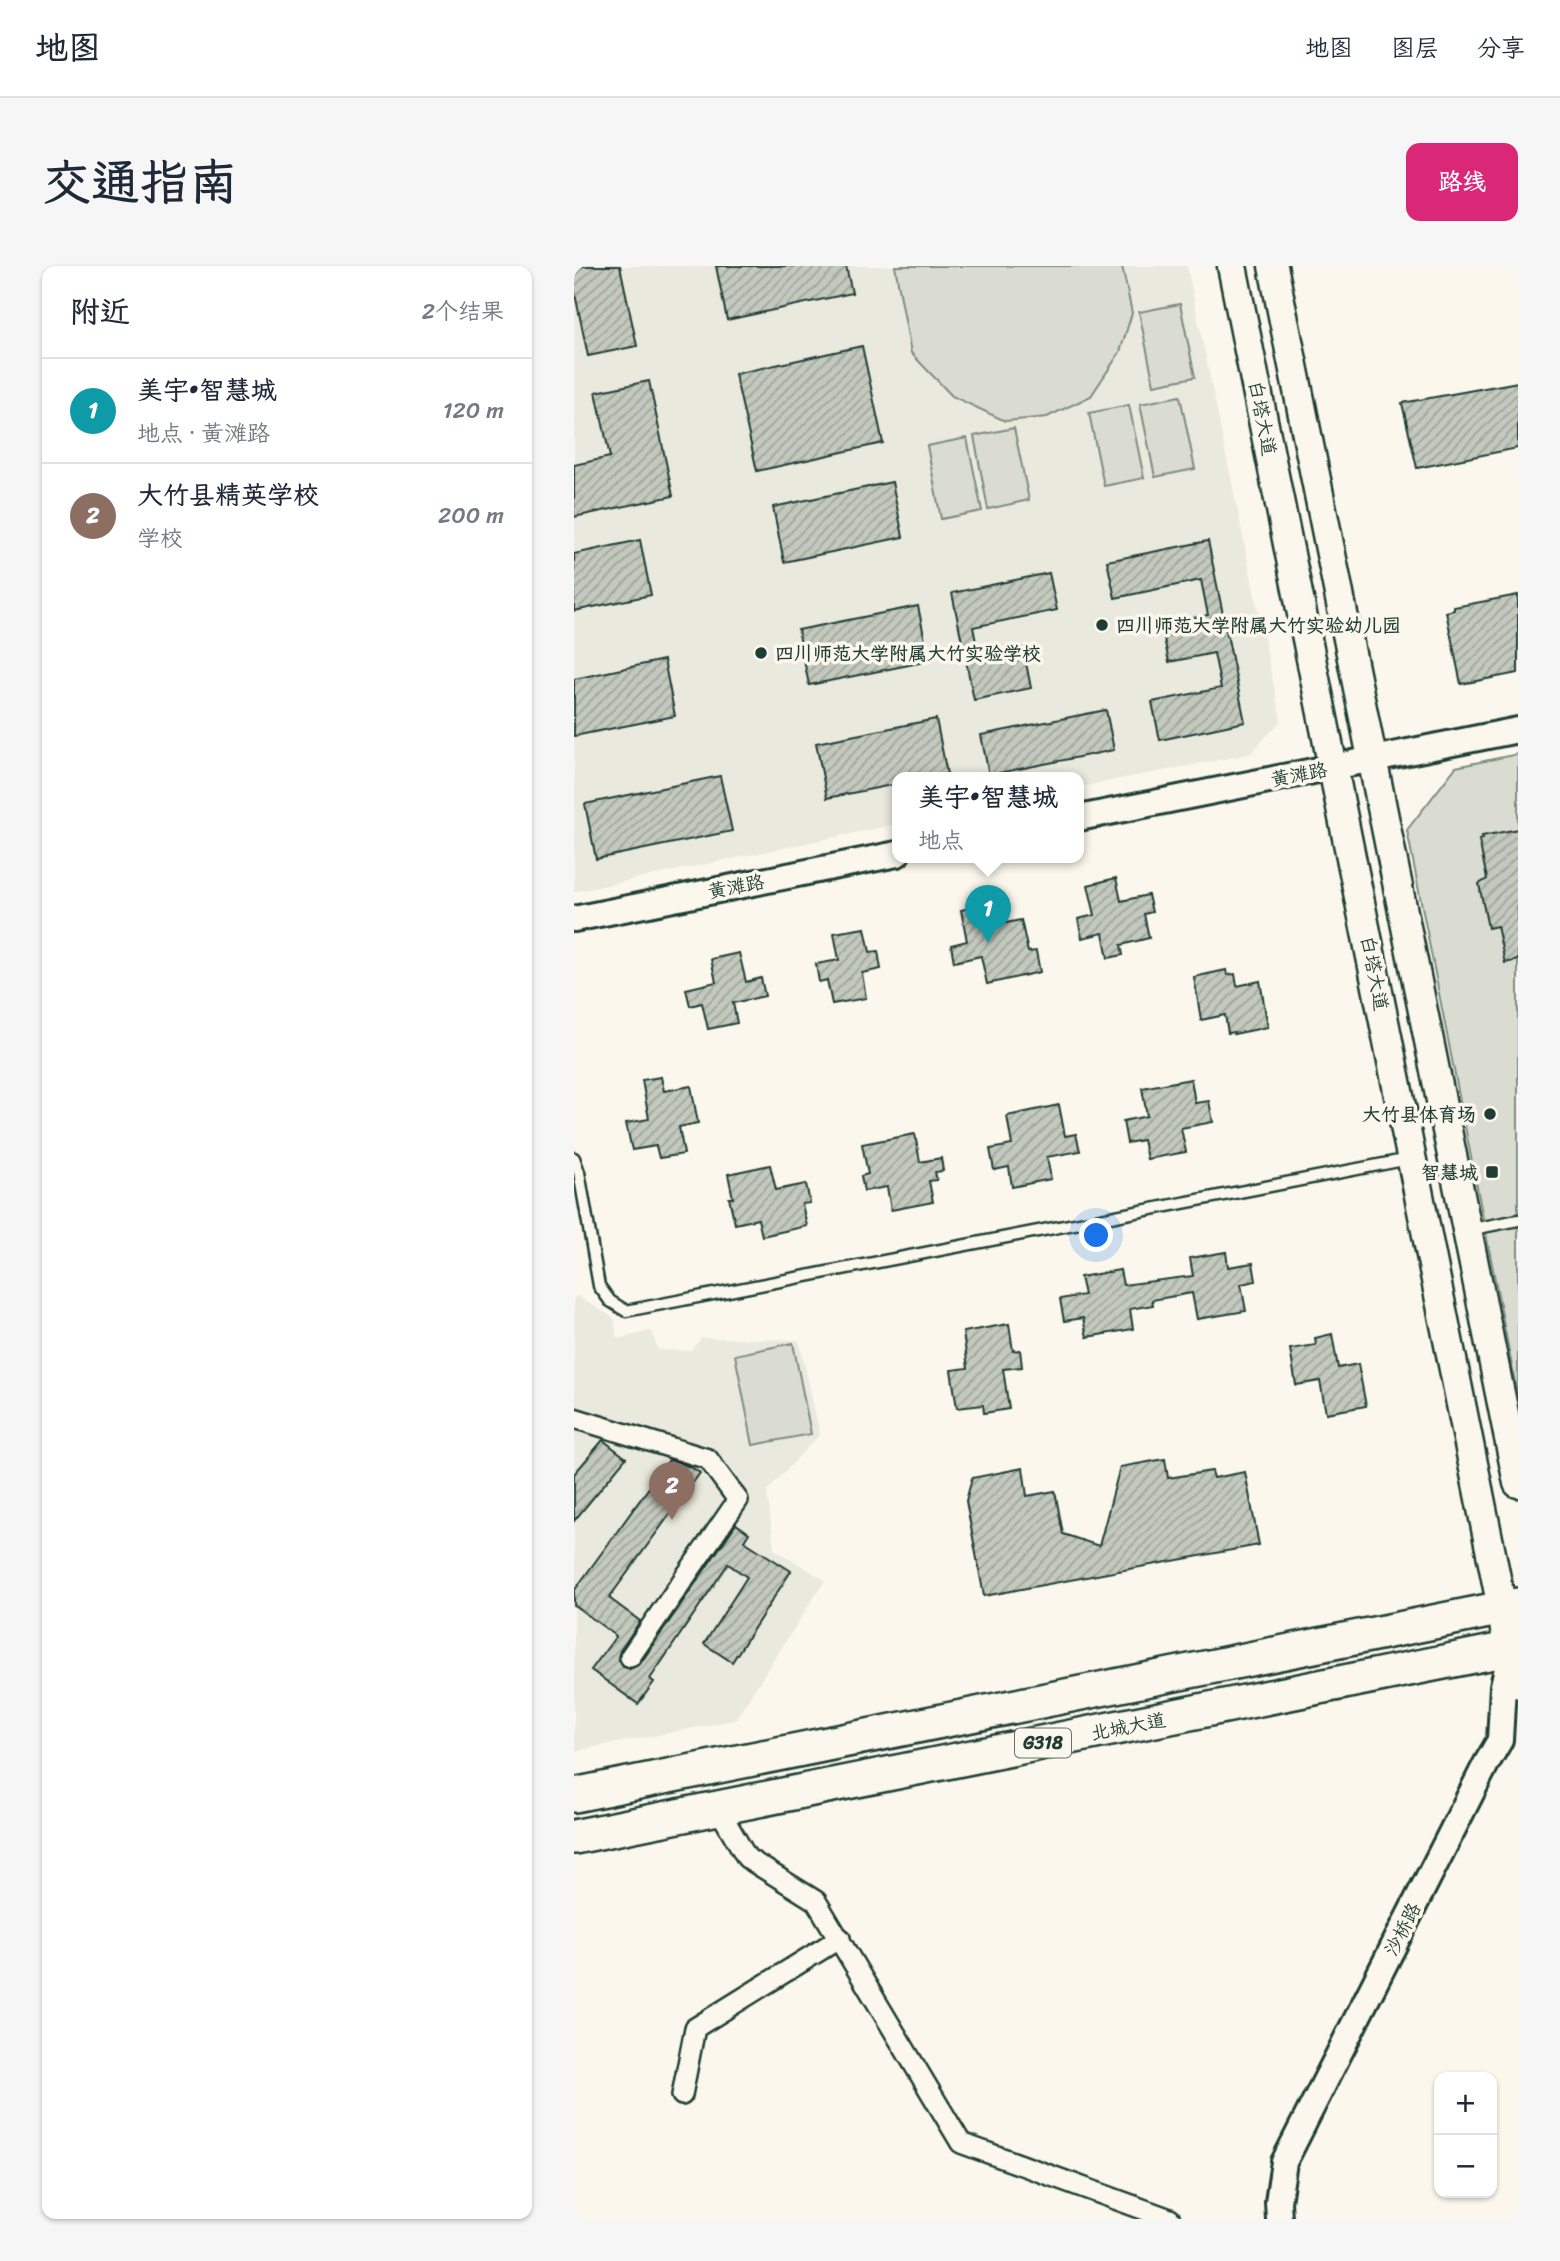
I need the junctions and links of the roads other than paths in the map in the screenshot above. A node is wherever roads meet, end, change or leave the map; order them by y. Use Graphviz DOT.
graph roads {
  1 [pos="1232,266"];
  2 [pos="1273,266"];
  3 [pos="1518,730"];
  4 [pos="1372,759"];
  5 [pos="1333,767"];
  6 [pos="1084,817"];
  7 [pos="892,855"];
  8 [pos="574,919"];
  9 [pos="574,1158"];
  10 [pos="1412,1158"];
  11 [pos="1518,1220"];
  12 [pos="1467,1230"];
  13 [pos="574,1418"];
  14 [pos="1518,1483"];
  15 [pos="1510,1606"];
  16 [pos="1516,1654"];
  17 [pos="631,1657"];
  18 [pos="576,1793"];
  19 [pos="718,1808"];
  20 [pos="574,1837"];
  21 [pos="840,1938"];
  22 [pos="682,2095"];
  23 [pos="1170,2219"];
  24 [pos="1279,2219"];
  1 -- 5 [label="main road, 白塔大道"];
  2 -- 4 [label="main road, 白塔大道"];
  3 -- 4 [label="street, 黄滩路"];
  4 -- 5 [label="street, 黄滩路"];
  4 -- 12 [label="main road, 白塔大道"];
  5 -- 6 [label="street, 黄滩路"];
  5 -- 10 [label="main road, 白塔大道"];
  7 -- 8 [label="street, 黄滩路"];
  9 -- 10 [label="lane"];
  10 -- 15 [label="main road, 白塔大道"];
  11 -- 12 [label="lane"];
  12 -- 14 [label="main road, 白塔大道"];
  13 -- 17 [label="street"];
  15 -- 16 [label="highway, 白塔大道"];
  15 -- 18 [label="highway, G318"];
  16 -- 19 [label="highway, 北城大道 / G318"];
  16 -- 24 [label="street, 沙桥路"];
  19 -- 20 [label="highway, 北城大道 / G318"];
  19 -- 21 [label="street"];
  21 -- 22 [label="street"];
  21 -- 23 [label="street"];
}
